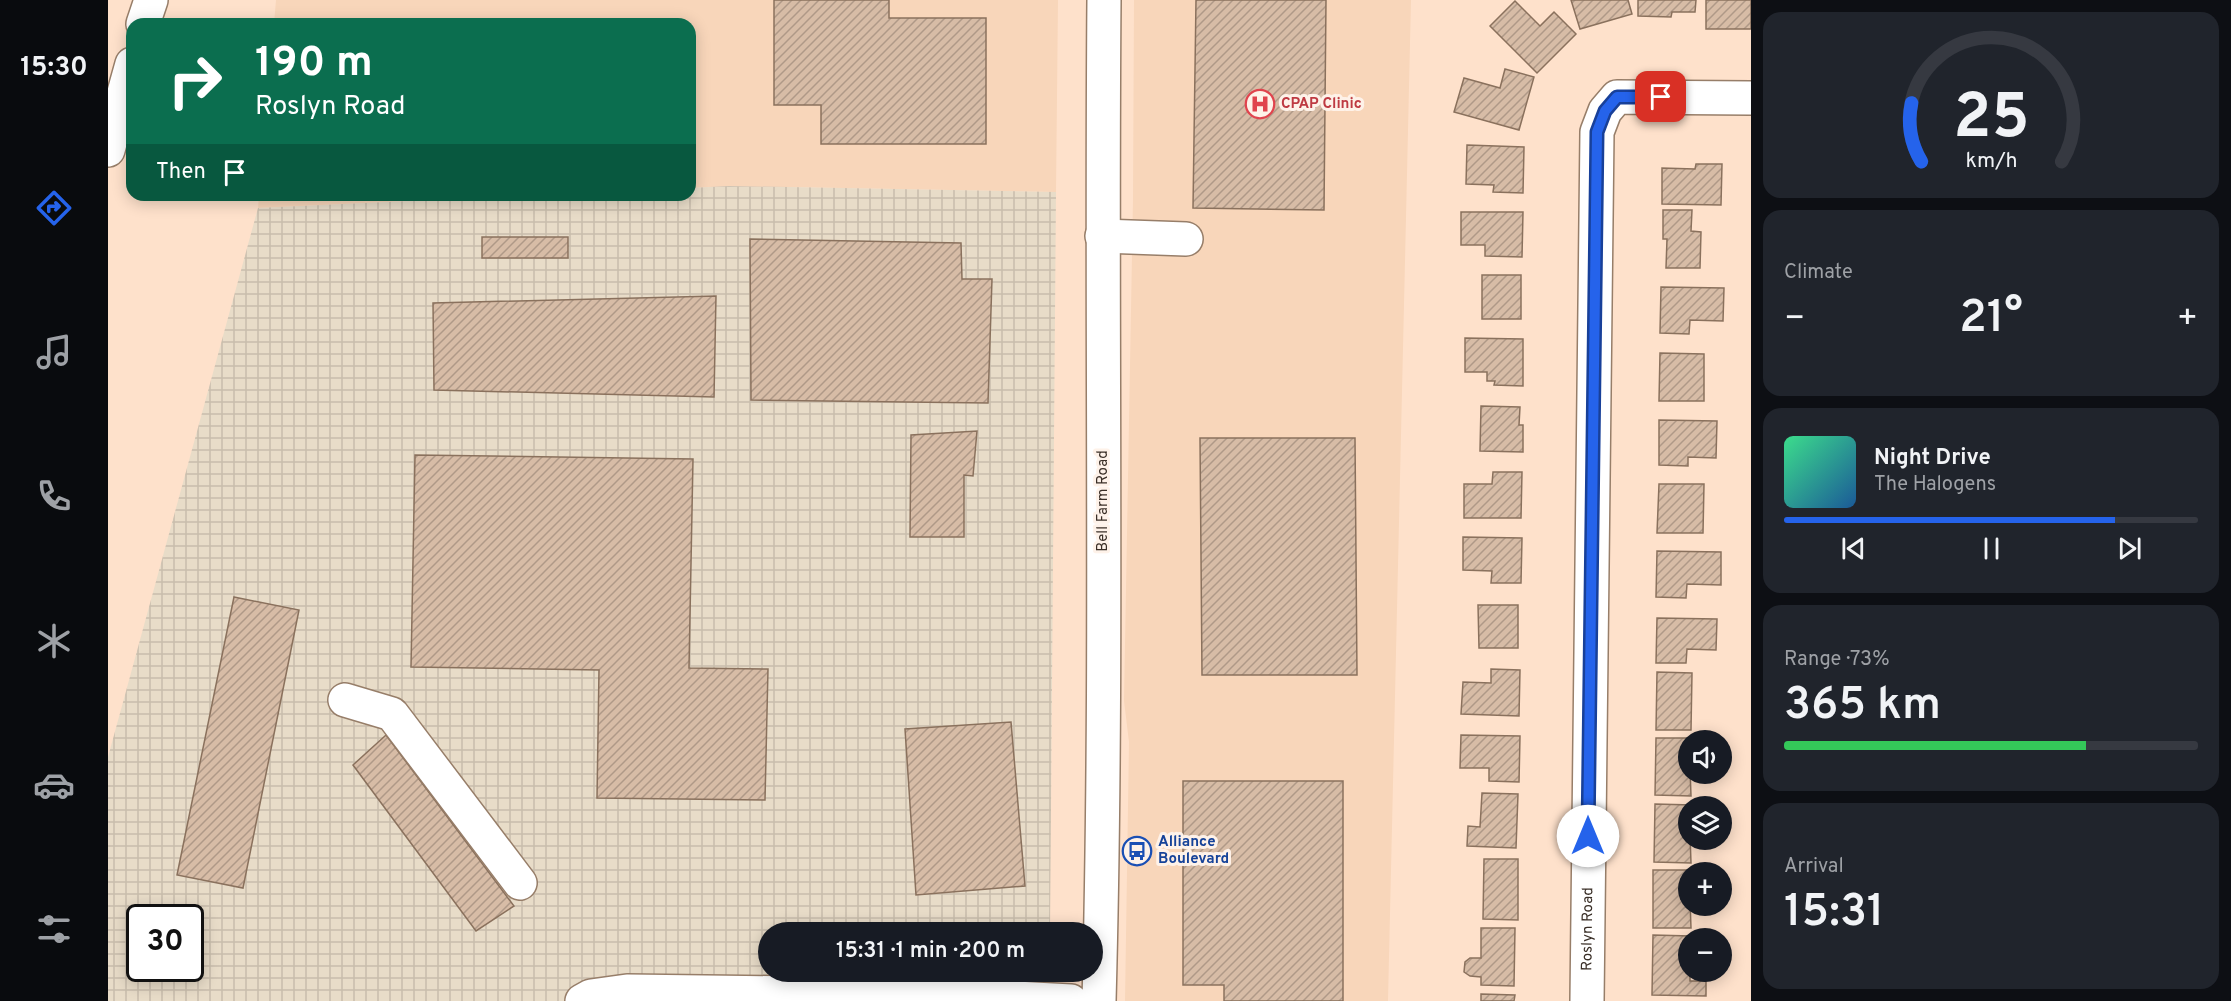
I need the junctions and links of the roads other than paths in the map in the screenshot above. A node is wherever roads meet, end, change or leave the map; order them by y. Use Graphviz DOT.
graph roads {
  1 [pos="151,0"];
  2 [pos="1104,0"];
  3 [pos="145,18"];
  4 [pos="126,86"];
  5 [pos="1751,98"];
  6 [pos="108,150"];
  7 [pos="1102,236"];
  8 [pos="1186,239"];
  9 [pos="345,700"];
  10 [pos="520,883"];
  11 [pos="582,1001"];
  12 [pos="1071,1001"];
  13 [pos="1099,1001"];
  14 [pos="1587,1001"];
  1 -- 3 [label="main road"];
  2 -- 7 [label="main road, Bell Farm Road"];
  4 -- 6 [label="main road"];
  5 -- 14 [label="main road, Roslyn Road"];
  7 -- 8 [label="main road"];
  7 -- 13 [label="main road, Bell Farm Road"];
  9 -- 10 [label="main road"];
  11 -- 12 [label="main road"];
}
